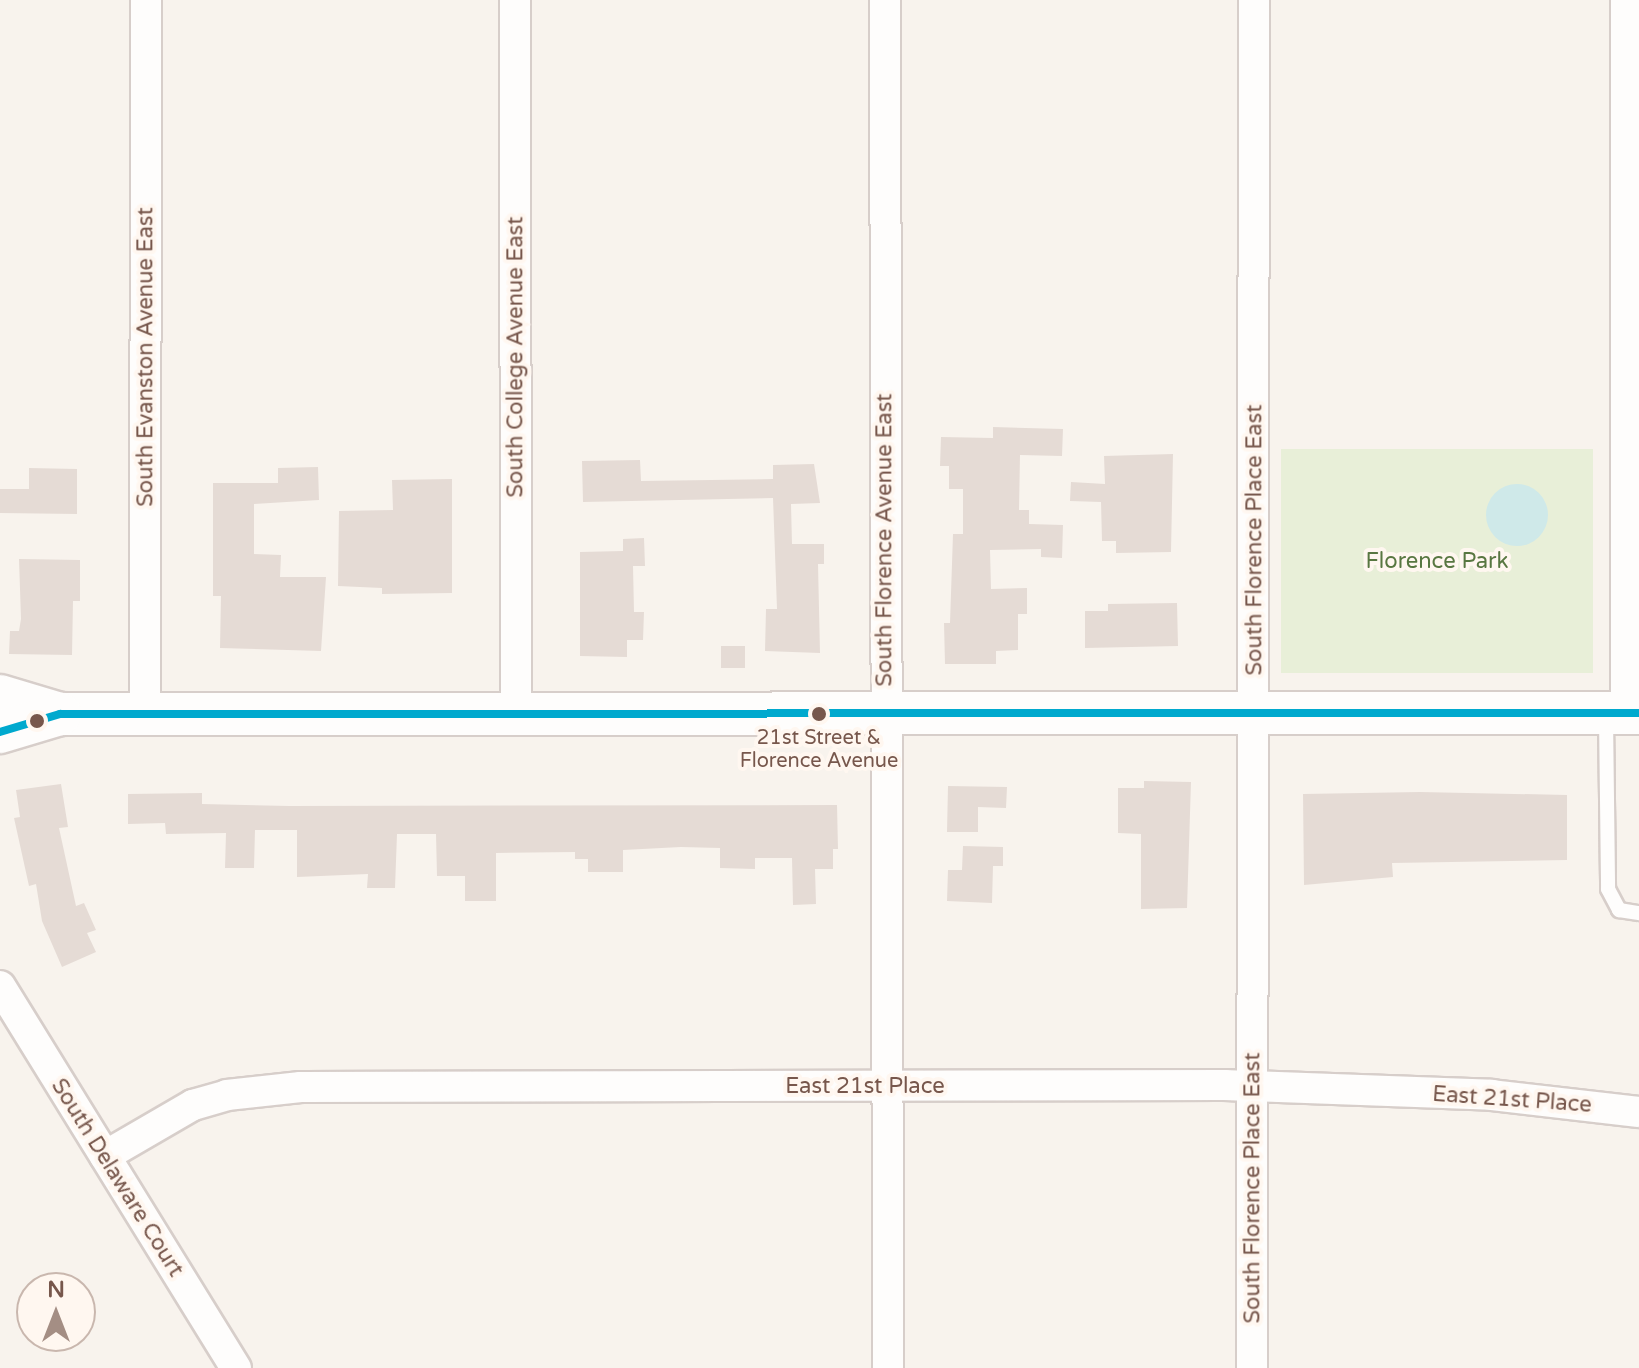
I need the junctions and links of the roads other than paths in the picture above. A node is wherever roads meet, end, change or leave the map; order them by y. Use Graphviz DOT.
graph roads {
  1 [pos="146,0"];
  2 [pos="515,0"];
  3 [pos="885,0"];
  4 [pos="1254,0"];
  5 [pos="1626,0"];
  6 [pos="0,696"];
  7 [pos="1253,713"];
  8 [pos="1624,713"];
  9 [pos="60,714"];
  10 [pos="145,714"];
  11 [pos="516,714"];
  12 [pos="885,714"];
  13 [pos="0,732"];
  14 [pos="1639,913"];
  15 [pos="0,986"];
  16 [pos="886,1087"];
  17 [pos="1253,1088"];
  18 [pos="1639,1112"];
  19 [pos="105,1156"];
  20 [pos="236,1368"];
  21 [pos="888,1368"];
  22 [pos="1252,1368"];
  1 -- 10 [label="street, South Evanston Avenue East"];
  2 -- 11 [label="street, South College Avenue East"];
  3 -- 12 [label="street, South Florence Avenue East"];
  4 -- 7 [label="street, South Florence Place East"];
  5 -- 8 [label="street"];
  6 -- 9 [label="main road"];
  7 -- 8 [label="main road"];
  7 -- 12 [label="main road"];
  7 -- 17 [label="street, South Florence Place East"];
  8 -- 14 [label="lane"];
  9 -- 10 [label="main road"];
  9 -- 13 [label="main road"];
  10 -- 11 [label="main road"];
  11 -- 12 [label="main road"];
  12 -- 16 [label="street, South Florence Avenue East"];
  15 -- 19 [label="street, South Delaware Court"];
  16 -- 17 [label="street, East 21st Place"];
  16 -- 19 [label="street, East 21st Place"];
  16 -- 21 [label="street, South Florence Avenue East"];
  17 -- 18 [label="street, East 21st Place"];
  17 -- 22 [label="street, South Florence Place East"];
  19 -- 20 [label="street, South Delaware Court"];
}
